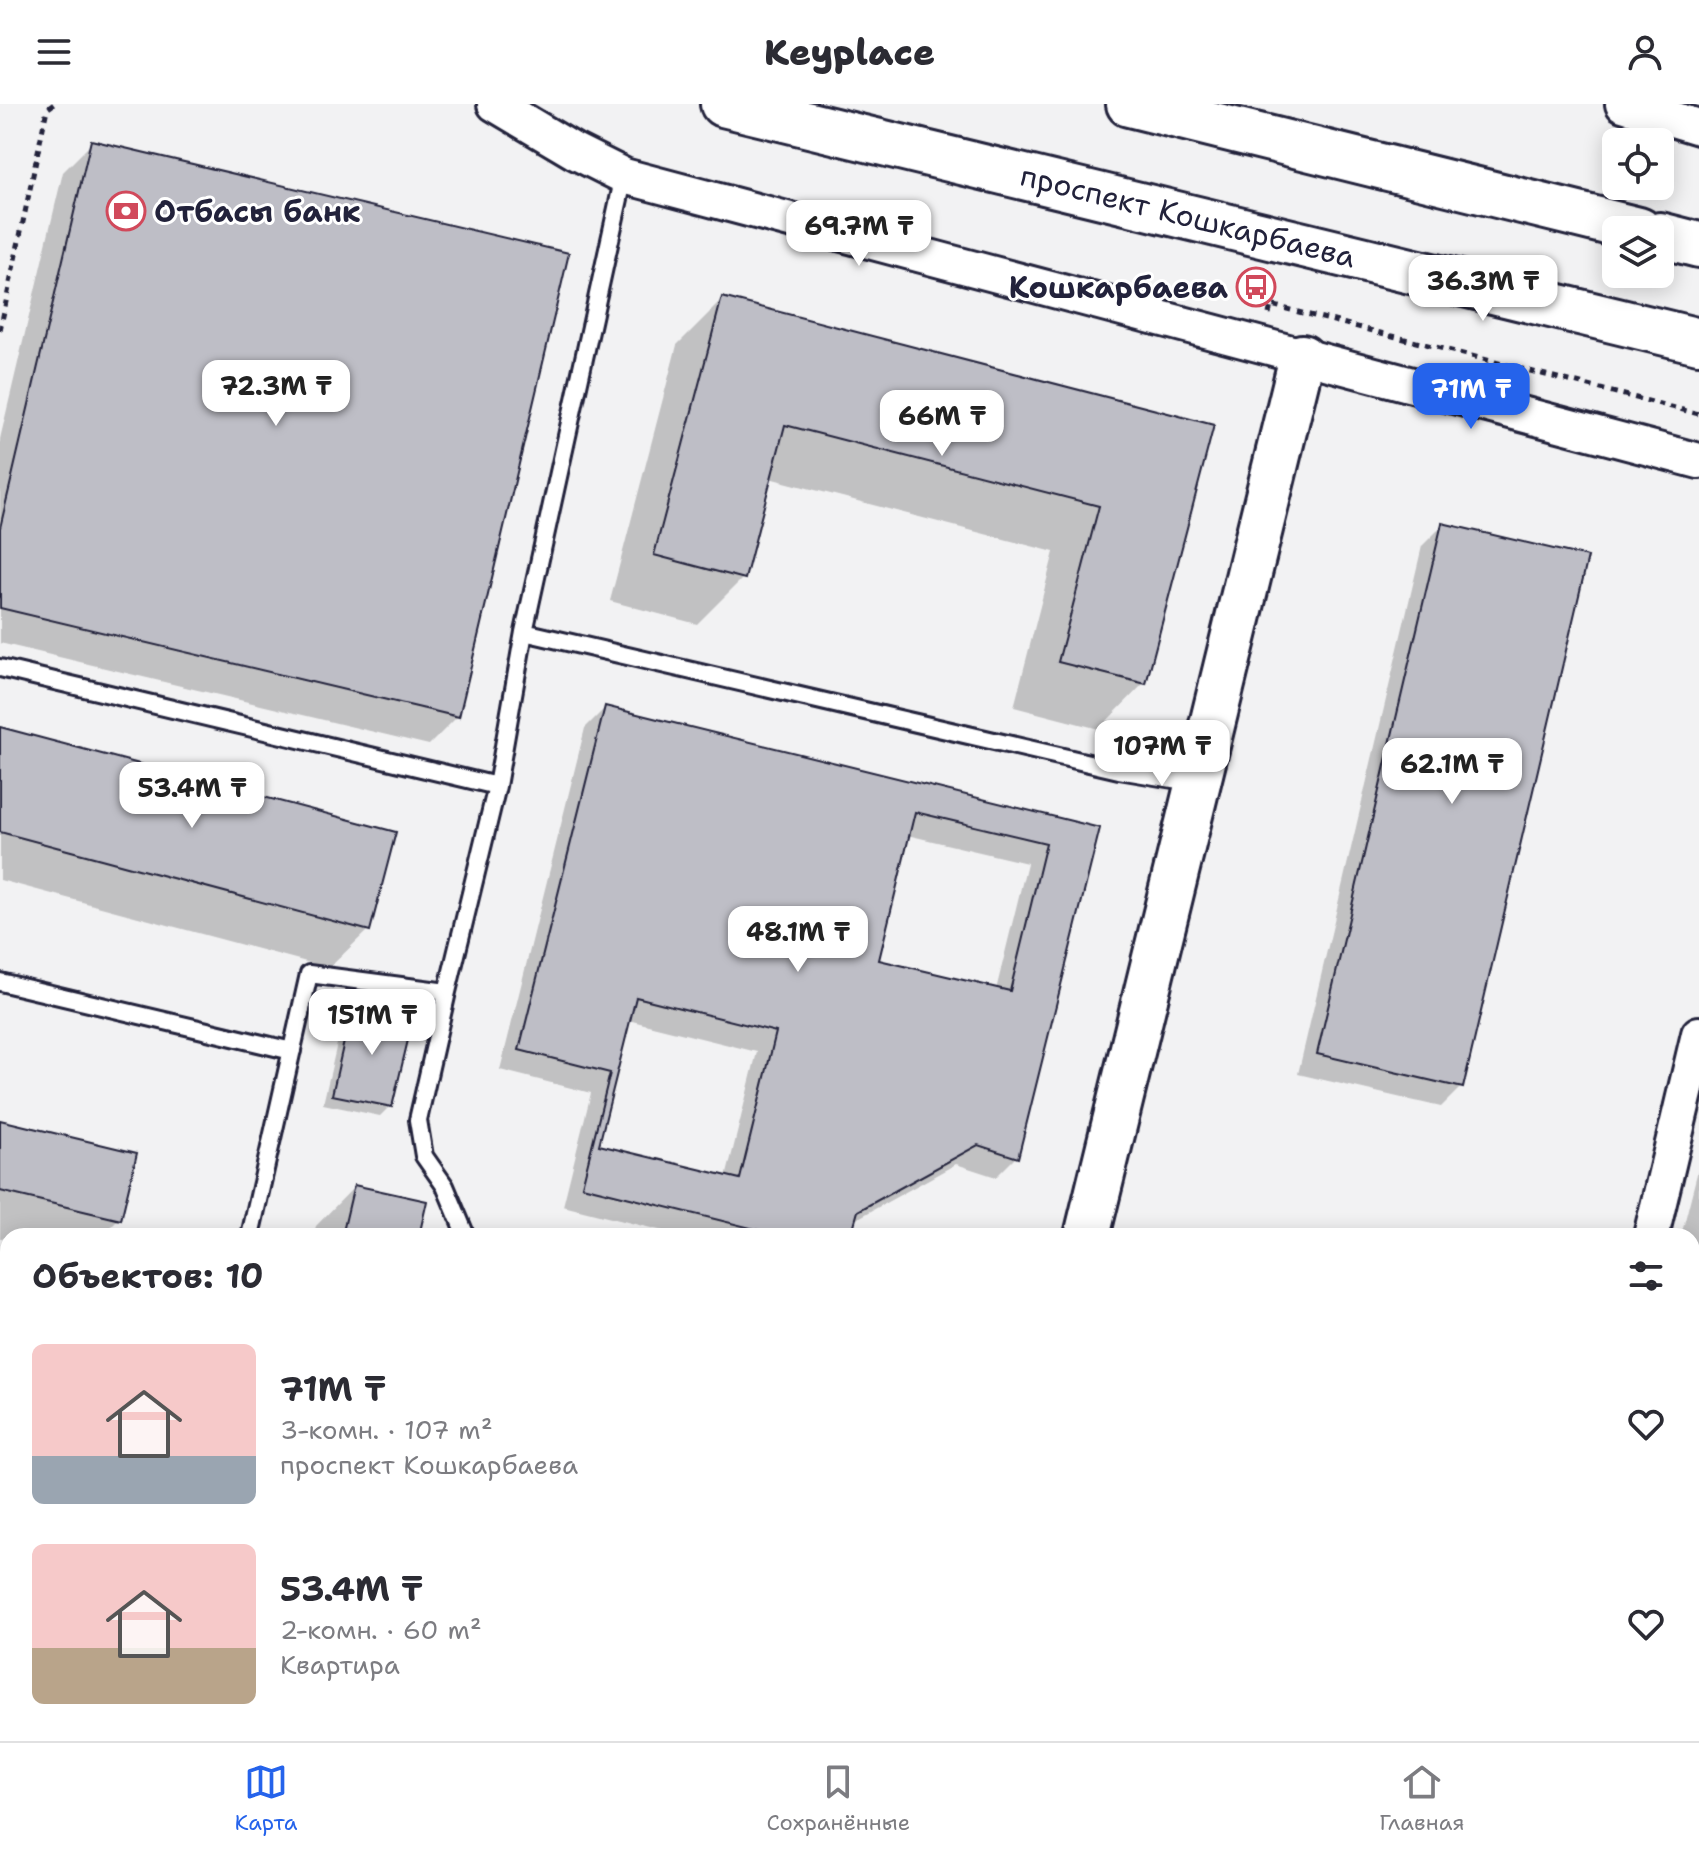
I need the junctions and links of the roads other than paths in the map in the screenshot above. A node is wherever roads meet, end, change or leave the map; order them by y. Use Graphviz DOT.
graph roads {
  1 [pos="495,104"];
  2 [pos="723,104"];
  3 [pos="1129,104"];
  4 [pos="1628,105"];
  5 [pos="1699,127"];
  6 [pos="624,176"];
  7 [pos="1602,221"];
  8 [pos="1674,239"];
  9 [pos="1699,245"];
  10 [pos="1699,341"];
  11 [pos="1302,357"];
  12 [pos="1699,461"];
  13 [pos="524,632"];
  14 [pos="0,668"];
  15 [pos="1198,783"];
  16 [pos="497,786"];
  17 [pos="0,982"];
  18 [pos="447,992"];
  19 [pos="1699,1034"];
  20 [pos="292,1051"];
  21 [pos="252,1228"];
  22 [pos="463,1228"];
  23 [pos="1089,1228"];
  24 [pos="1653,1228"];
  1 -- 6 [label="street"];
  2 -- 10 [label="main road, проспект Кошкарбаева"];
  3 -- 7 [label="main road"];
  4 -- 5 [label="street"];
  6 -- 11 [label="street"];
  6 -- 13 [label="lane"];
  8 -- 9 [label="main road"];
  11 -- 12 [label="street"];
  11 -- 15 [label="main road"];
  13 -- 15 [label="lane"];
  13 -- 16 [label="lane"];
  14 -- 16 [label="lane"];
  15 -- 23 [label="main road"];
  16 -- 18 [label="lane"];
  17 -- 20 [label="lane"];
  18 -- 20 [label="lane"];
  18 -- 22 [label="lane"];
  19 -- 24 [label="street"];
  20 -- 21 [label="lane"];
}
